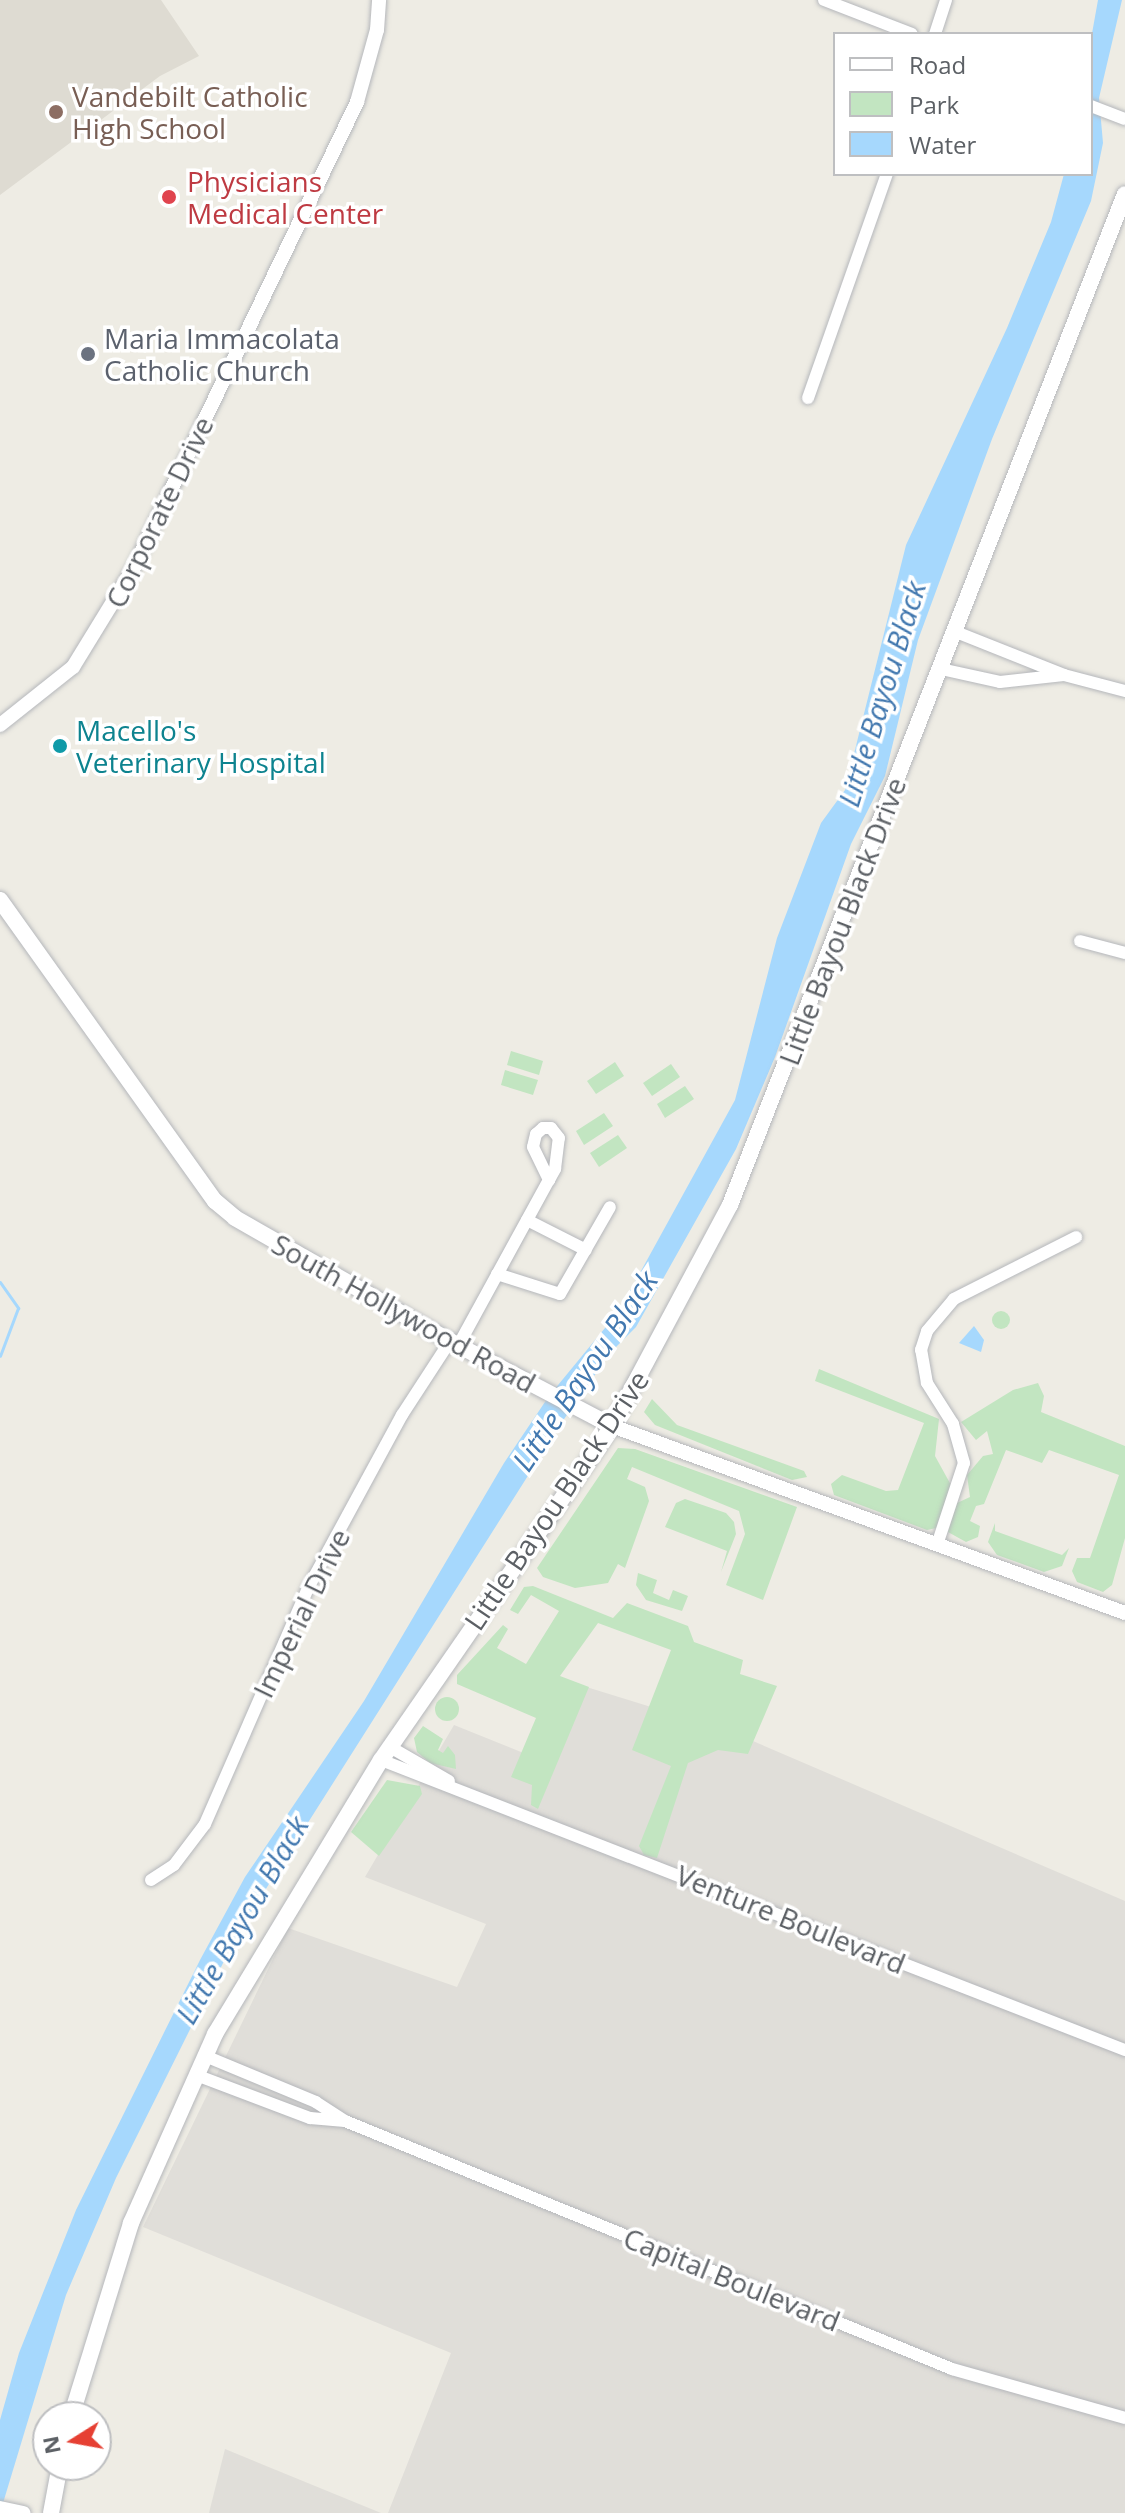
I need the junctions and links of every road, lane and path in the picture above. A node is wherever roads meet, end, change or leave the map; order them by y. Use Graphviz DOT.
graph roads {
  1 [pos="379,0"];
  2 [pos="824,0"];
  3 [pos="946,0"];
  4 [pos="907,32"];
  5 [pos="936,32"];
  6 [pos="1093,107"];
  7 [pos="1122,117"];
  8 [pos="886,176"];
  9 [pos="1125,194"];
  10 [pos="808,398"];
  11 [pos="956,632"];
  12 [pos="941,669"];
  13 [pos="1064,675"];
  14 [pos="1125,691"];
  15 [pos="0,725"];
  16 [pos="0,900"];
  17 [pos="1080,941"];
  18 [pos="1125,953"];
  19 [pos="549,1180"];
  20 [pos="610,1207"];
  21 [pos="527,1220"];
  22 [pos="1076,1237"];
  23 [pos="586,1250"];
  24 [pos="497,1274"];
  25 [pos="454,1344"];
  26 [pos="612,1426"];
  27 [pos="937,1545"];
  28 [pos="1125,1613"];
  29 [pos="385,1753"];
  30 [pos="151,1880"];
  31 [pos="1125,2050"];
  32 [pos="205,2056"];
  33 [pos="196,2075"];
  34 [pos="345,2121"];
  35 [pos="76,2401"];
  36 [pos="1125,2418"];
  37 [pos="57,2481"];
  38 [pos="3,2509"];
  39 [pos="23,2513"];
  40 [pos="51,2513"];
  1 -- 15 [label="street, Corporate Drive"];
  2 -- 4 [label="street"];
  3 -- 5 [label="street"];
  6 -- 7 [label="street"];
  8 -- 10 [label="street"];
  9 -- 11 [label="main road, Little Bayou Black Drive"];
  11 -- 12 [label="main road, Little Bayou Black Drive"];
  11 -- 13 [label="street"];
  12 -- 13 [label="street"];
  12 -- 26 [label="main road, Little Bayou Black Drive"];
  13 -- 14 [label="street"];
  16 -- 25 [label="main road, South Hollywood Road"];
  17 -- 18 [label="street"];
  19 -- 21 [label="street, Imperial Drive"];
  20 -- 23 [label="street"];
  21 -- 23 [label="street"];
  21 -- 24 [label="street, Imperial Drive"];
  22 -- 27 [label="street"];
  23 -- 24 [label="street"];
  24 -- 25 [label="street, Imperial Drive"];
  25 -- 26 [label="main road, South Hollywood Road"];
  25 -- 30 [label="street, Imperial Drive"];
  26 -- 27 [label="street, South Hollywood Road"];
  26 -- 29 [label="main road, Little Bayou Black Drive"];
  27 -- 28 [label="street, South Hollywood Road"];
  29 -- 31 [label="street, Venture Boulevard"];
  29 -- 32 [label="main road, Little Bayou Black Drive"];
  32 -- 33 [label="main road, Little Bayou Black Drive"];
  32 -- 34 [label="street, Capital Boulevard"];
  33 -- 34 [label="street, Capital Boulevard"];
  33 -- 35 [label="main road, Little Bayou Black Drive"];
  34 -- 36 [label="street, Capital Boulevard"];
  37 -- 40 [label="main road"];
  38 -- 39 [label="street"];
}
